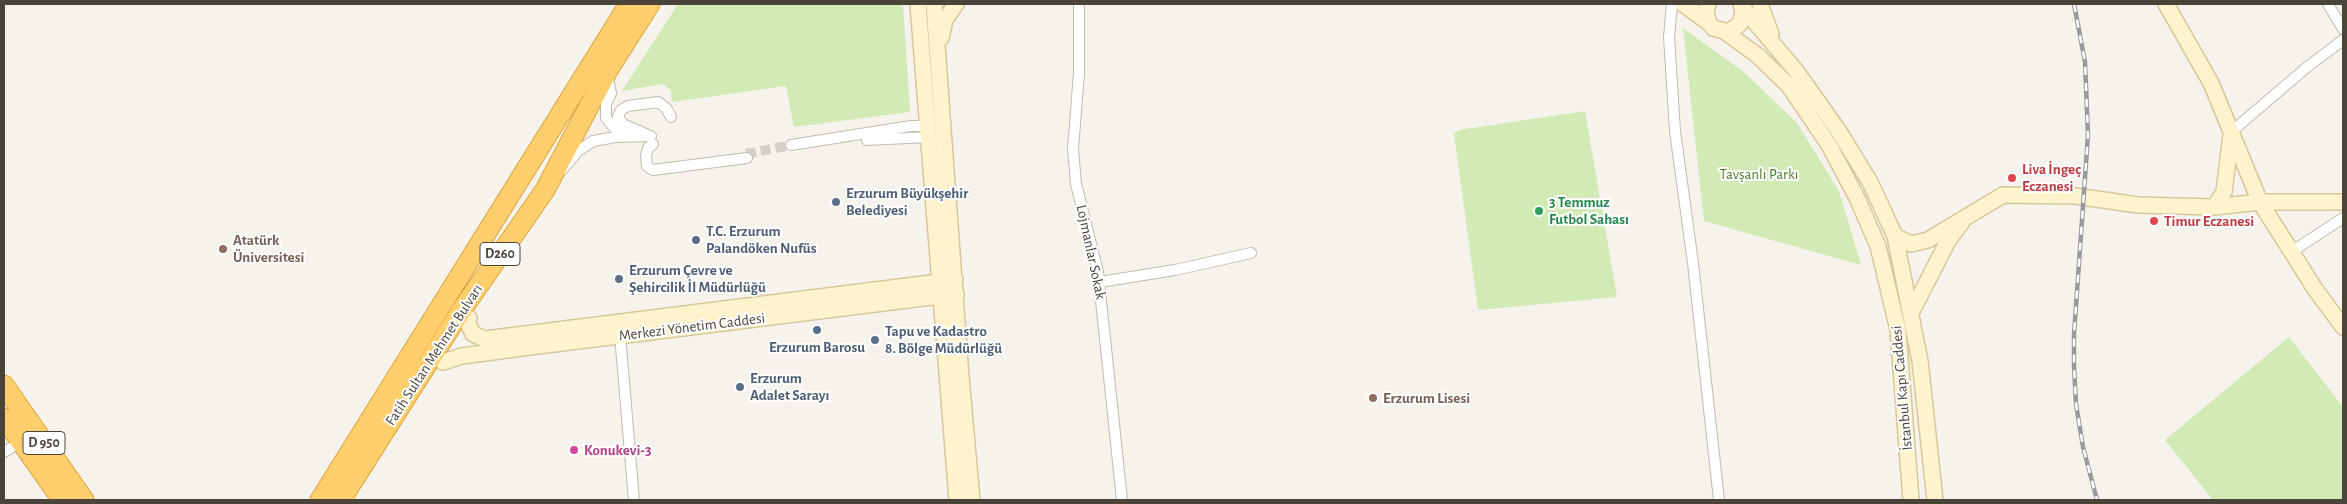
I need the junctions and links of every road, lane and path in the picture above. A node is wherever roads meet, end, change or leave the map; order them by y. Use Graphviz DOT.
graph roads {
  1 [pos="629,4"];
  2 [pos="650,4"];
  3 [pos="918,4"];
  4 [pos="934,4"];
  5 [pos="956,4"];
  6 [pos="1079,4"];
  7 [pos="1672,4"];
  8 [pos="1683,4"];
  9 [pos="1708,4"];
  10 [pos="1760,4"];
  11 [pos="2166,4"];
  12 [pos="2328,4"];
  13 [pos="1742,5"];
  14 [pos="1709,23"];
  15 [pos="2343,29"];
  16 [pos="1724,31"];
  17 [pos="2343,40"];
  18 [pos="1776,47"];
  19 [pos="938,50"];
  20 [pos="607,72"];
  21 [pos="671,117"];
  22 [pos="928,131"];
  23 [pos="2231,132"];
  24 [pos="653,143"];
  25 [pos="791,147"];
  26 [pos="747,156"];
  27 [pos="545,190"];
  28 [pos="2260,202"];
  29 [pos="2343,202"];
  30 [pos="2214,207"];
  31 [pos="1966,217"];
  32 [pos="2343,218"];
  33 [pos="1895,236"];
  34 [pos="2291,252"];
  35 [pos="1251,253"];
  36 [pos="465,270"];
  37 [pos="484,277"];
  38 [pos="1100,282"];
  39 [pos="948,288"];
  40 [pos="1912,313"];
  41 [pos="469,318"];
  42 [pos="2343,327"];
  43 [pos="620,335"];
  44 [pos="443,362"];
  45 [pos="4,386"];
  46 [pos="4,418"];
  47 [pos="21,442"];
  48 [pos="4,452"];
  49 [pos="62,500"];
  50 [pos="84,500"];
  51 [pos="309,500"];
  52 [pos="320,500"];
  53 [pos="341,500"];
  54 [pos="356,500"];
  55 [pos="634,500"];
  56 [pos="957,500"];
  57 [pos="972,500"];
  58 [pos="1122,500"];
  59 [pos="1719,500"];
  60 [pos="1911,500"];
  61 [pos="1935,500"];
  1 -- 36 [label="highway, Fatih Sultan Mehmet Bulvarı / D260"];
  2 -- 20 [label="highway, Fatih Sultan Mehmet Bulvarı / D260"];
  3 -- 22 [label="main road"];
  4 -- 19 [label="main road"];
  5 -- 19 [label="main road"];
  6 -- 38 [label="street, Lojmanlar Sokak"];
  7 -- 59 [label="street"];
  8 -- 14 [label="main road"];
  9 -- 14 [label="main road"];
  10 -- 18 [label="main road"];
  11 -- 23 [label="main road"];
  12 -- 15 [label="street"];
  13 -- 16 [label="main road"];
  13 -- 18 [label="main road"];
  14 -- 16 [label="main road, İstanbul Kapı Caddesi"];
  16 -- 60 [label="main road, İstanbul Kapı Caddesi"];
  17 -- 23 [label="street"];
  18 -- 33 [label="main road"];
  19 -- 39 [label="main road"];
  20 -- 24 [label="street"];
  20 -- 27 [label="highway, Fatih Sultan Mehmet Bulvarı / D260"];
  21 -- 24 [label="street"];
  22 -- 25 [label="street"];
  22 -- 39 [label="main road"];
  23 -- 28 [label="main road"];
  23 -- 30 [label="main road"];
  24 -- 26 [label="street"];
  24 -- 27 [label="street"];
  27 -- 37 [label="highway, Fatih Sultan Mehmet Bulvarı / D260"];
  28 -- 29 [label="main road"];
  28 -- 30 [label="main road"];
  28 -- 34 [label="main road"];
  30 -- 31 [label="main road"];
  31 -- 33 [label="main road"];
  31 -- 40 [label="main road"];
  32 -- 34 [label="street"];
  33 -- 40 [label="main road"];
  34 -- 42 [label="main road"];
  35 -- 38 [label="street"];
  36 -- 51 [label="highway"];
  36 -- 52 [label="highway, Fatih Sultan Mehmet Bulvarı / D260"];
  37 -- 41 [label="highway"];
  37 -- 53 [label="highway, Fatih Sultan Mehmet Bulvarı / D260"];
  38 -- 58 [label="street, Lojmanlar Sokak"];
  39 -- 41 [label="main road, Merkezi Yönetim Caddesi"];
  39 -- 43 [label="main road, Merkezi Yönetim Caddesi"];
  39 -- 56 [label="main road"];
  39 -- 57 [label="main road"];
  40 -- 61 [label="main road"];
  41 -- 44 [label="highway"];
  43 -- 44 [label="main road, Merkezi Yönetim Caddesi"];
  43 -- 55 [label="street"];
  44 -- 54 [label="highway"];
  45 -- 50 [label="highway, D 950"];
  46 -- 47 [label="highway, D 950"];
  47 -- 48 [label="street"];
  47 -- 49 [label="highway, D 950"];
}
